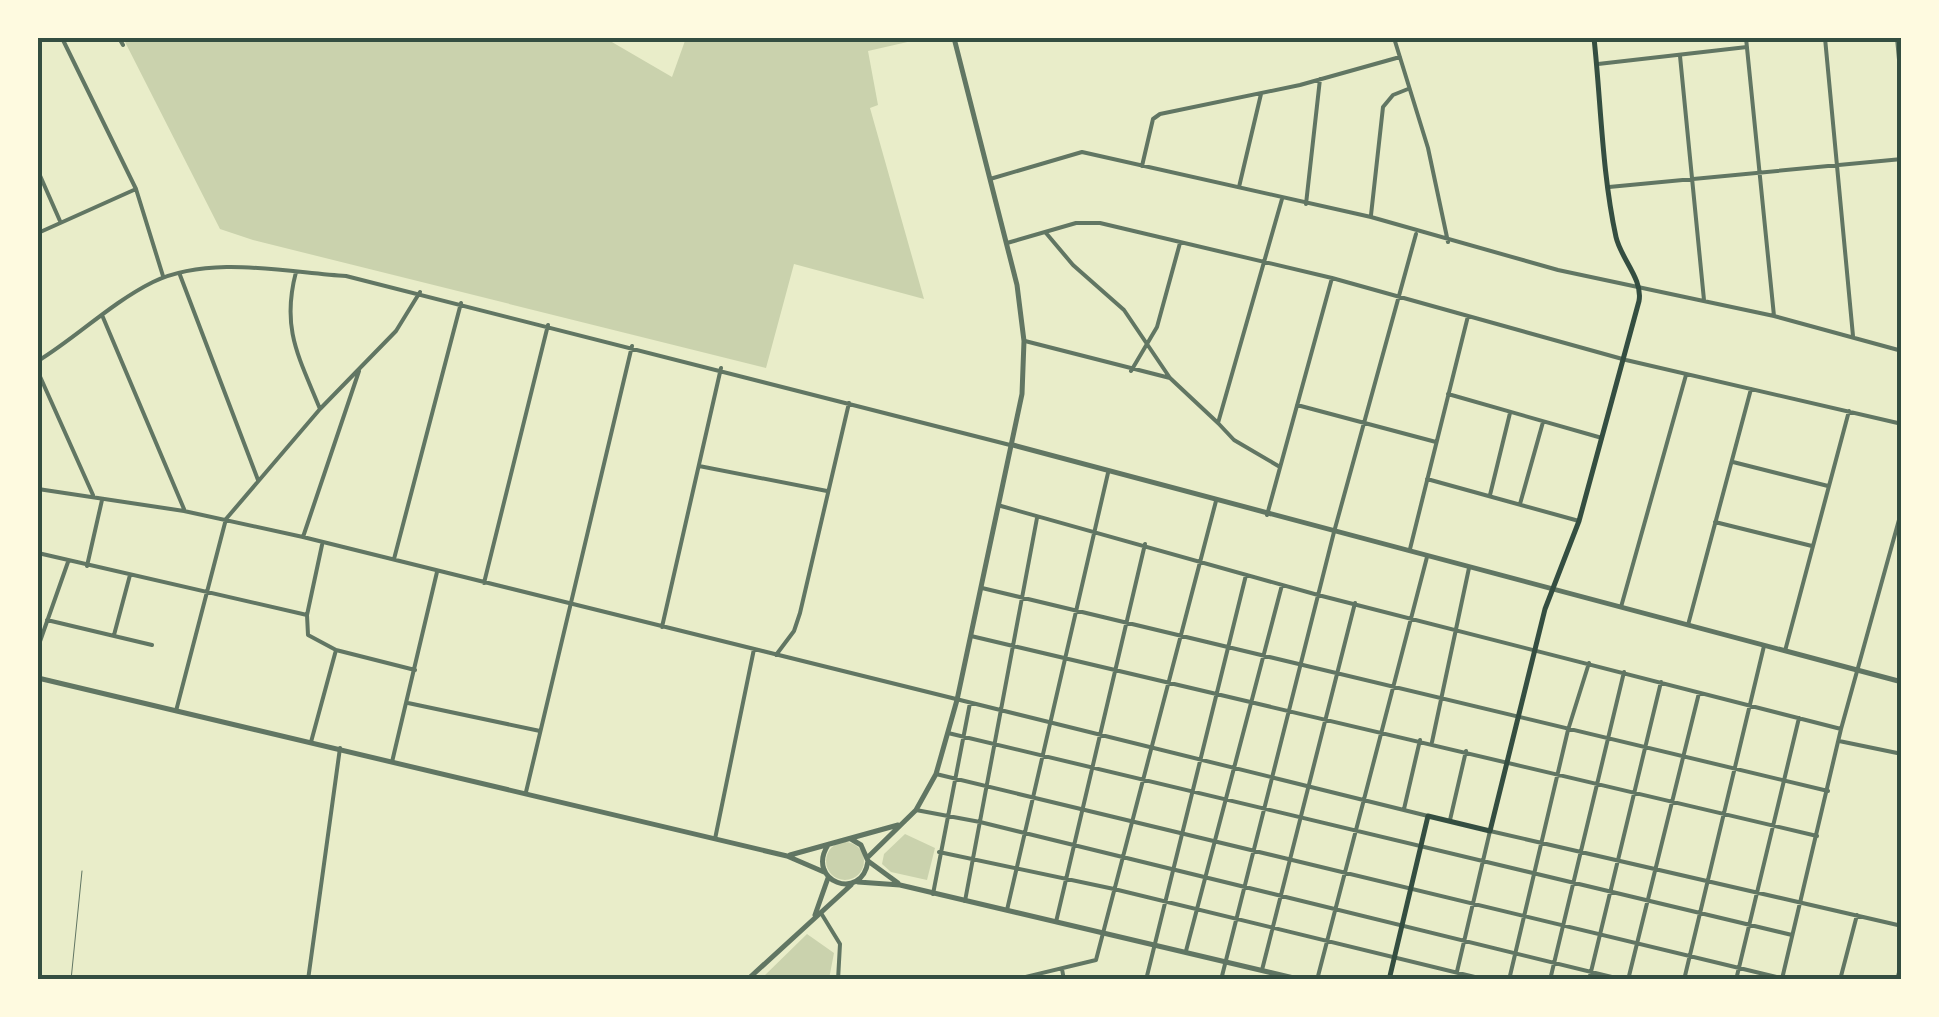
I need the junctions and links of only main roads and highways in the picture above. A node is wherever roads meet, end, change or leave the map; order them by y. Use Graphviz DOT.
graph roads {
  1 [pos="1594,38"];
  2 [pos="1389,980"];
  1 -- 2 [label="main road"];
}
